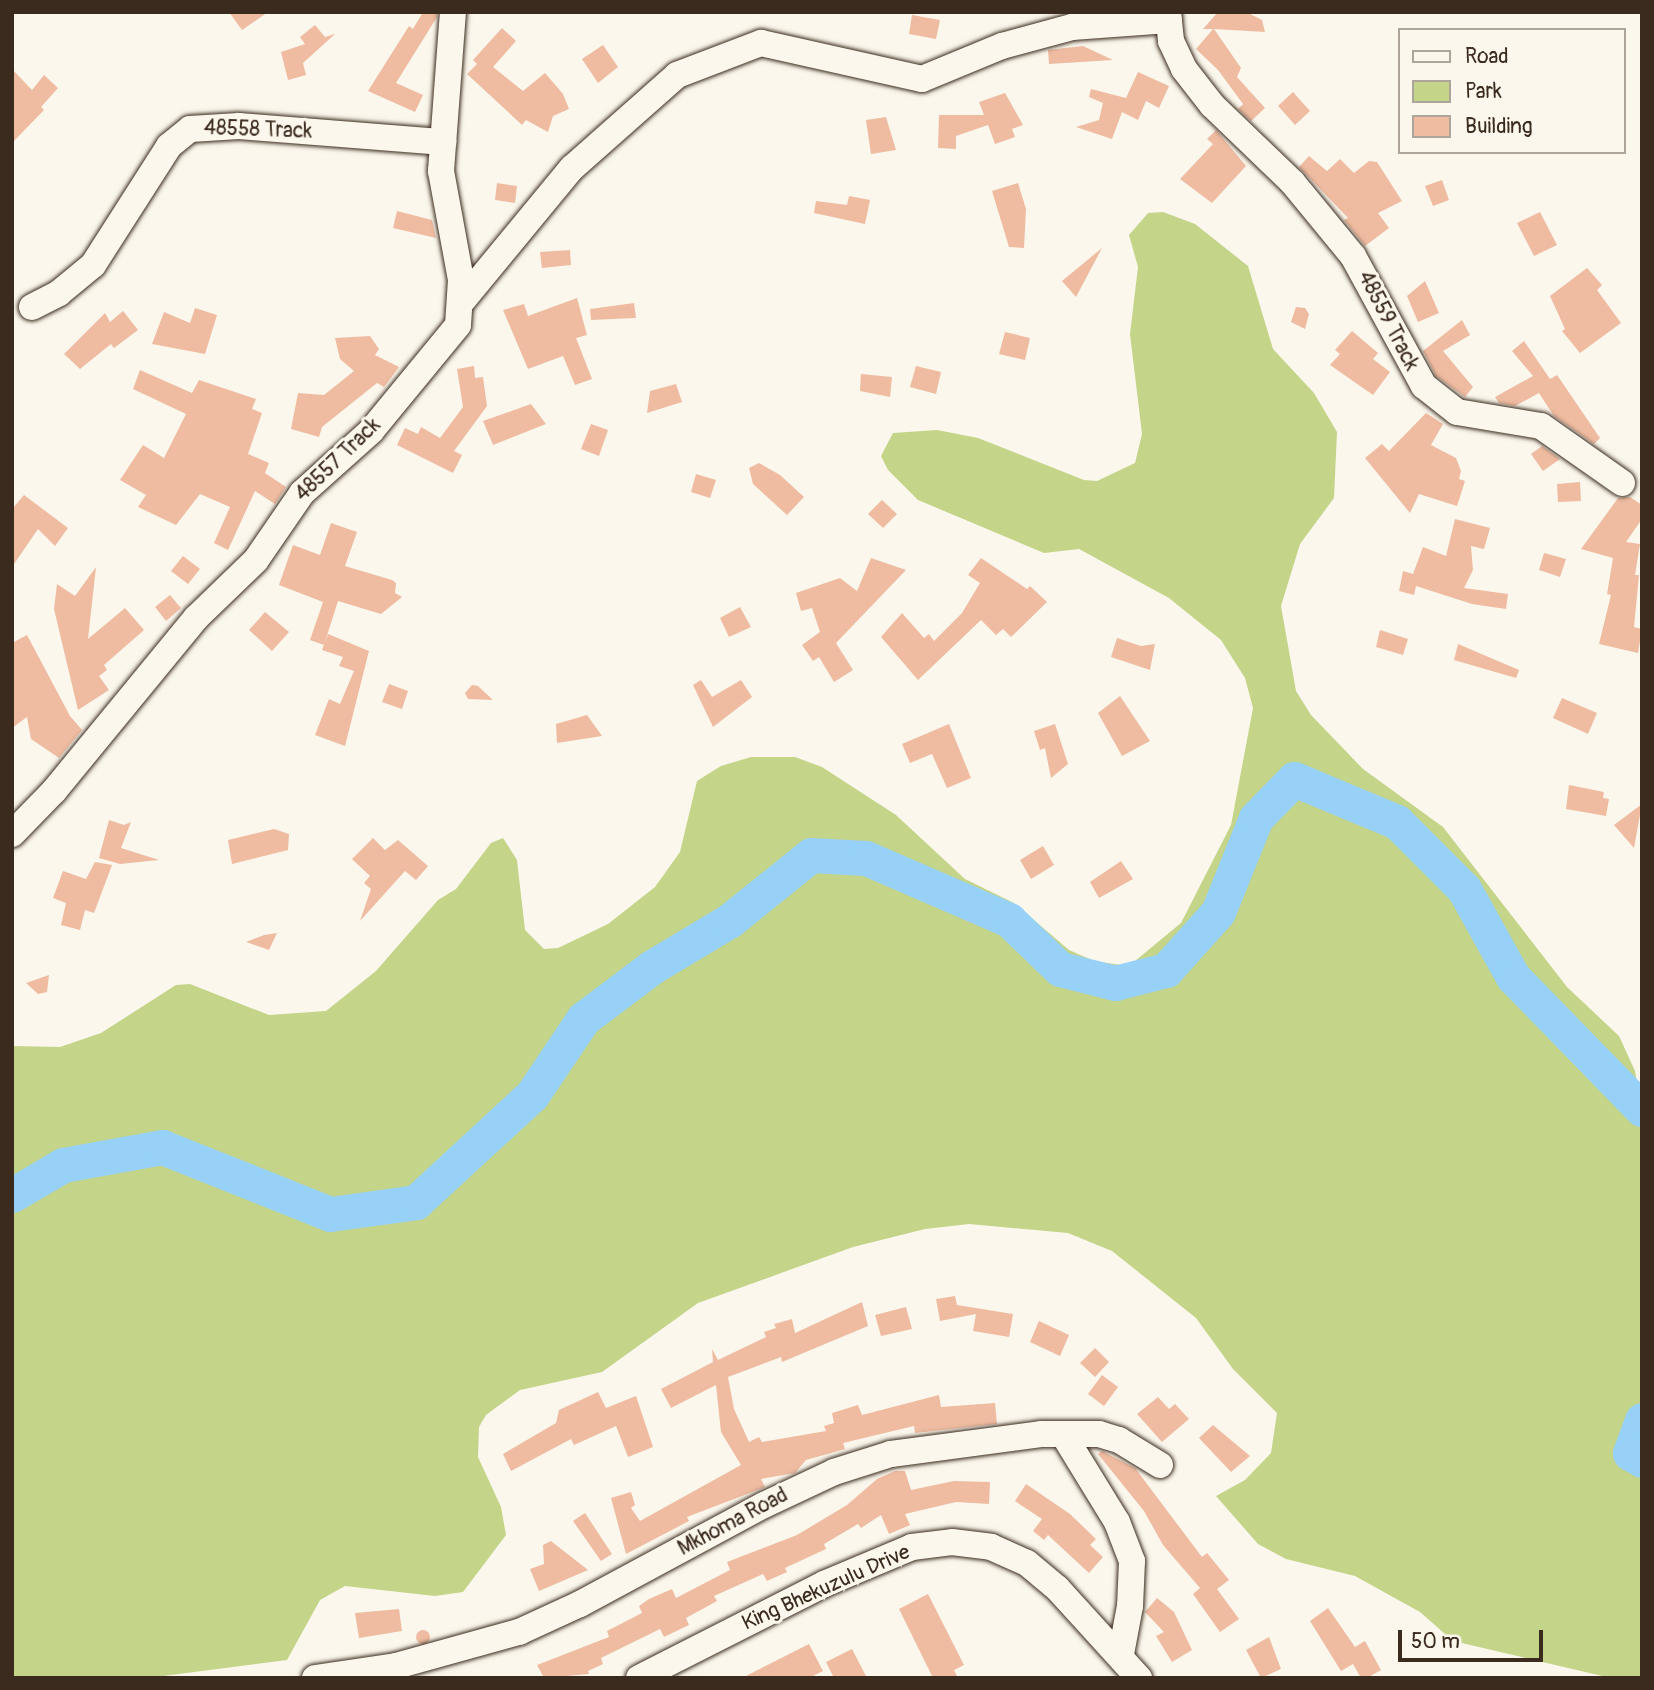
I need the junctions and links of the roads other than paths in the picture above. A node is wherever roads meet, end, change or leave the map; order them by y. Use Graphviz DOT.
graph roads {
  1 [pos="453,12"];
  2 [pos="1168,16"];
  3 [pos="443,142"];
  4 [pos="463,300"];
  5 [pos="32,307"];
  6 [pos="1622,483"];
  7 [pos="12,834"];
  8 [pos="1063,1434"];
  9 [pos="1160,1465"];
  10 [pos="1121,1654"];
  11 [pos="315,1678"];
  12 [pos="639,1678"];
  13 [pos="1139,1678"];
  1 -- 3 [label="street, 48557 Track"];
  2 -- 4 [label="street"];
  2 -- 6 [label="street, 48559 Track"];
  3 -- 4 [label="street, 48557 Track"];
  3 -- 5 [label="street, 48558 Track"];
  4 -- 7 [label="street, 48557 Track"];
  8 -- 9 [label="street, Mkhoma Road"];
  8 -- 10 [label="street"];
  8 -- 11 [label="street, Mkhoma Road"];
  10 -- 12 [label="street, King Bhekuzulu Drive"];
  10 -- 13 [label="street, King Bhekuzulu Drive"];
}
